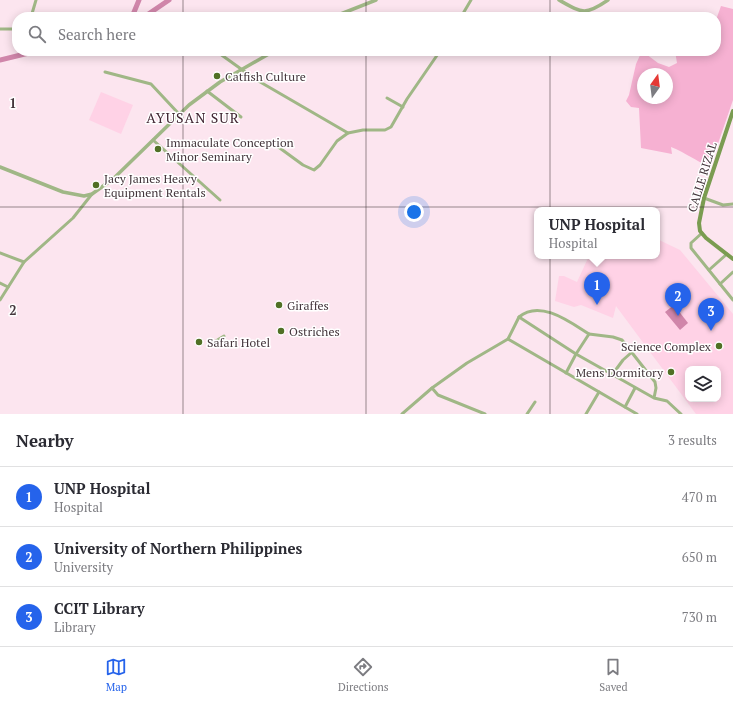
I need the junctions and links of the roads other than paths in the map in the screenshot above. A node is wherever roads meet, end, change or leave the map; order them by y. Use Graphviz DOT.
graph roads {
  1 [pos="36,0"];
  2 [pos="376,0"];
  3 [pos="471,0"];
  4 [pos="608,0"];
  5 [pos="560,1"];
  6 [pos="32,12"];
  7 [pos="346,12"];
  8 [pos="464,12"];
  9 [pos="0,29"];
  10 [pos="12,29"];
  11 [pos="223,56"];
  12 [pos="266,56"];
  13 [pos="437,56"];
  14 [pos="242,70"];
  15 [pos="105,72"];
  16 [pos="207,91"];
  17 [pos="387,98"];
  18 [pos="403,107"];
  19 [pos="733,112"];
  20 [pos="178,114"];
  21 [pos="240,117"];
  22 [pos="348,133"];
  23 [pos="153,140"];
  24 [pos="277,146"];
  25 [pos="0,167"];
  26 [pos="92,194"];
  27 [pos="704,198"];
  28 [pos="220,200"];
  29 [pos="733,204"];
  30 [pos="702,233"];
  31 [pos="0,253"];
  32 [pos="727,254"];
  33 [pos="733,258"];
  34 [pos="24,262"];
  35 [pos="709,270"];
  36 [pos="733,272"];
  37 [pos="0,283"];
  38 [pos="720,284"];
  39 [pos="8,287"];
  40 [pos="0,300"];
  41 [pos="733,300"];
  42 [pos="519,317"];
  43 [pos="589,334"];
  44 [pos="224,336"];
  45 [pos="508,339"];
  46 [pos="211,344"];
  47 [pos="632,352"];
  48 [pos="576,354"];
  49 [pos="566,373"];
  50 [pos="612,375"];
  51 [pos="432,388"];
  52 [pos="635,388"];
  53 [pos="599,392"];
  54 [pos="654,398"];
  55 [pos="535,402"];
  56 [pos="625,407"];
  57 [pos="402,414"];
  58 [pos="485,414"];
  59 [pos="528,414"];
  60 [pos="586,414"];
  61 [pos="637,414"];
  62 [pos="681,414"];
  1 -- 6 [label="street"];
  2 -- 7 [label="street"];
  3 -- 8 [label="street"];
  4 -- 5 [label="street"];
  9 -- 10 [label="street"];
  11 -- 14 [label="street"];
  12 -- 14 [label="street"];
  13 -- 18 [label="street"];
  14 -- 16 [label="street"];
  14 -- 22 [label="street"];
  15 -- 20 [label="street"];
  16 -- 20 [label="street"];
  16 -- 21 [label="street"];
  17 -- 18 [label="street"];
  18 -- 22 [label="street"];
  19 -- 27 [label="main road, CALLE RIZAL"];
  20 -- 23 [label="street"];
  22 -- 24 [label="street"];
  23 -- 26 [label="street"];
  23 -- 28 [label="street"];
  25 -- 26 [label="street"];
  26 -- 34 [label="street"];
  27 -- 29 [label="street"];
  27 -- 30 [label="main road, CALLE RIZAL"];
  30 -- 32 [label="main road"];
  30 -- 35 [label="street"];
  31 -- 34 [label="street"];
  32 -- 33 [label="main road"];
  32 -- 35 [label="street"];
  34 -- 39 [label="street"];
  35 -- 38 [label="street"];
  36 -- 38 [label="street"];
  37 -- 39 [label="street"];
  38 -- 41 [label="street"];
  39 -- 40 [label="street"];
  42 -- 43 [label="street"];
  42 -- 45 [label="street"];
  42 -- 48 [label="street"];
  43 -- 47 [label="street"];
  43 -- 48 [label="street"];
  44 -- 46 [label="street"];
  45 -- 49 [label="street"];
  45 -- 51 [label="street"];
  47 -- 50 [label="street"];
  47 -- 54 [label="street"];
  48 -- 49 [label="street"];
  48 -- 50 [label="street"];
  49 -- 53 [label="street"];
  50 -- 52 [label="street"];
  51 -- 57 [label="street"];
  51 -- 58 [label="street"];
  52 -- 54 [label="street"];
  52 -- 56 [label="street"];
  53 -- 56 [label="street"];
  53 -- 60 [label="street"];
  54 -- 62 [label="street"];
  55 -- 59 [label="street"];
  56 -- 61 [label="street"];
}
